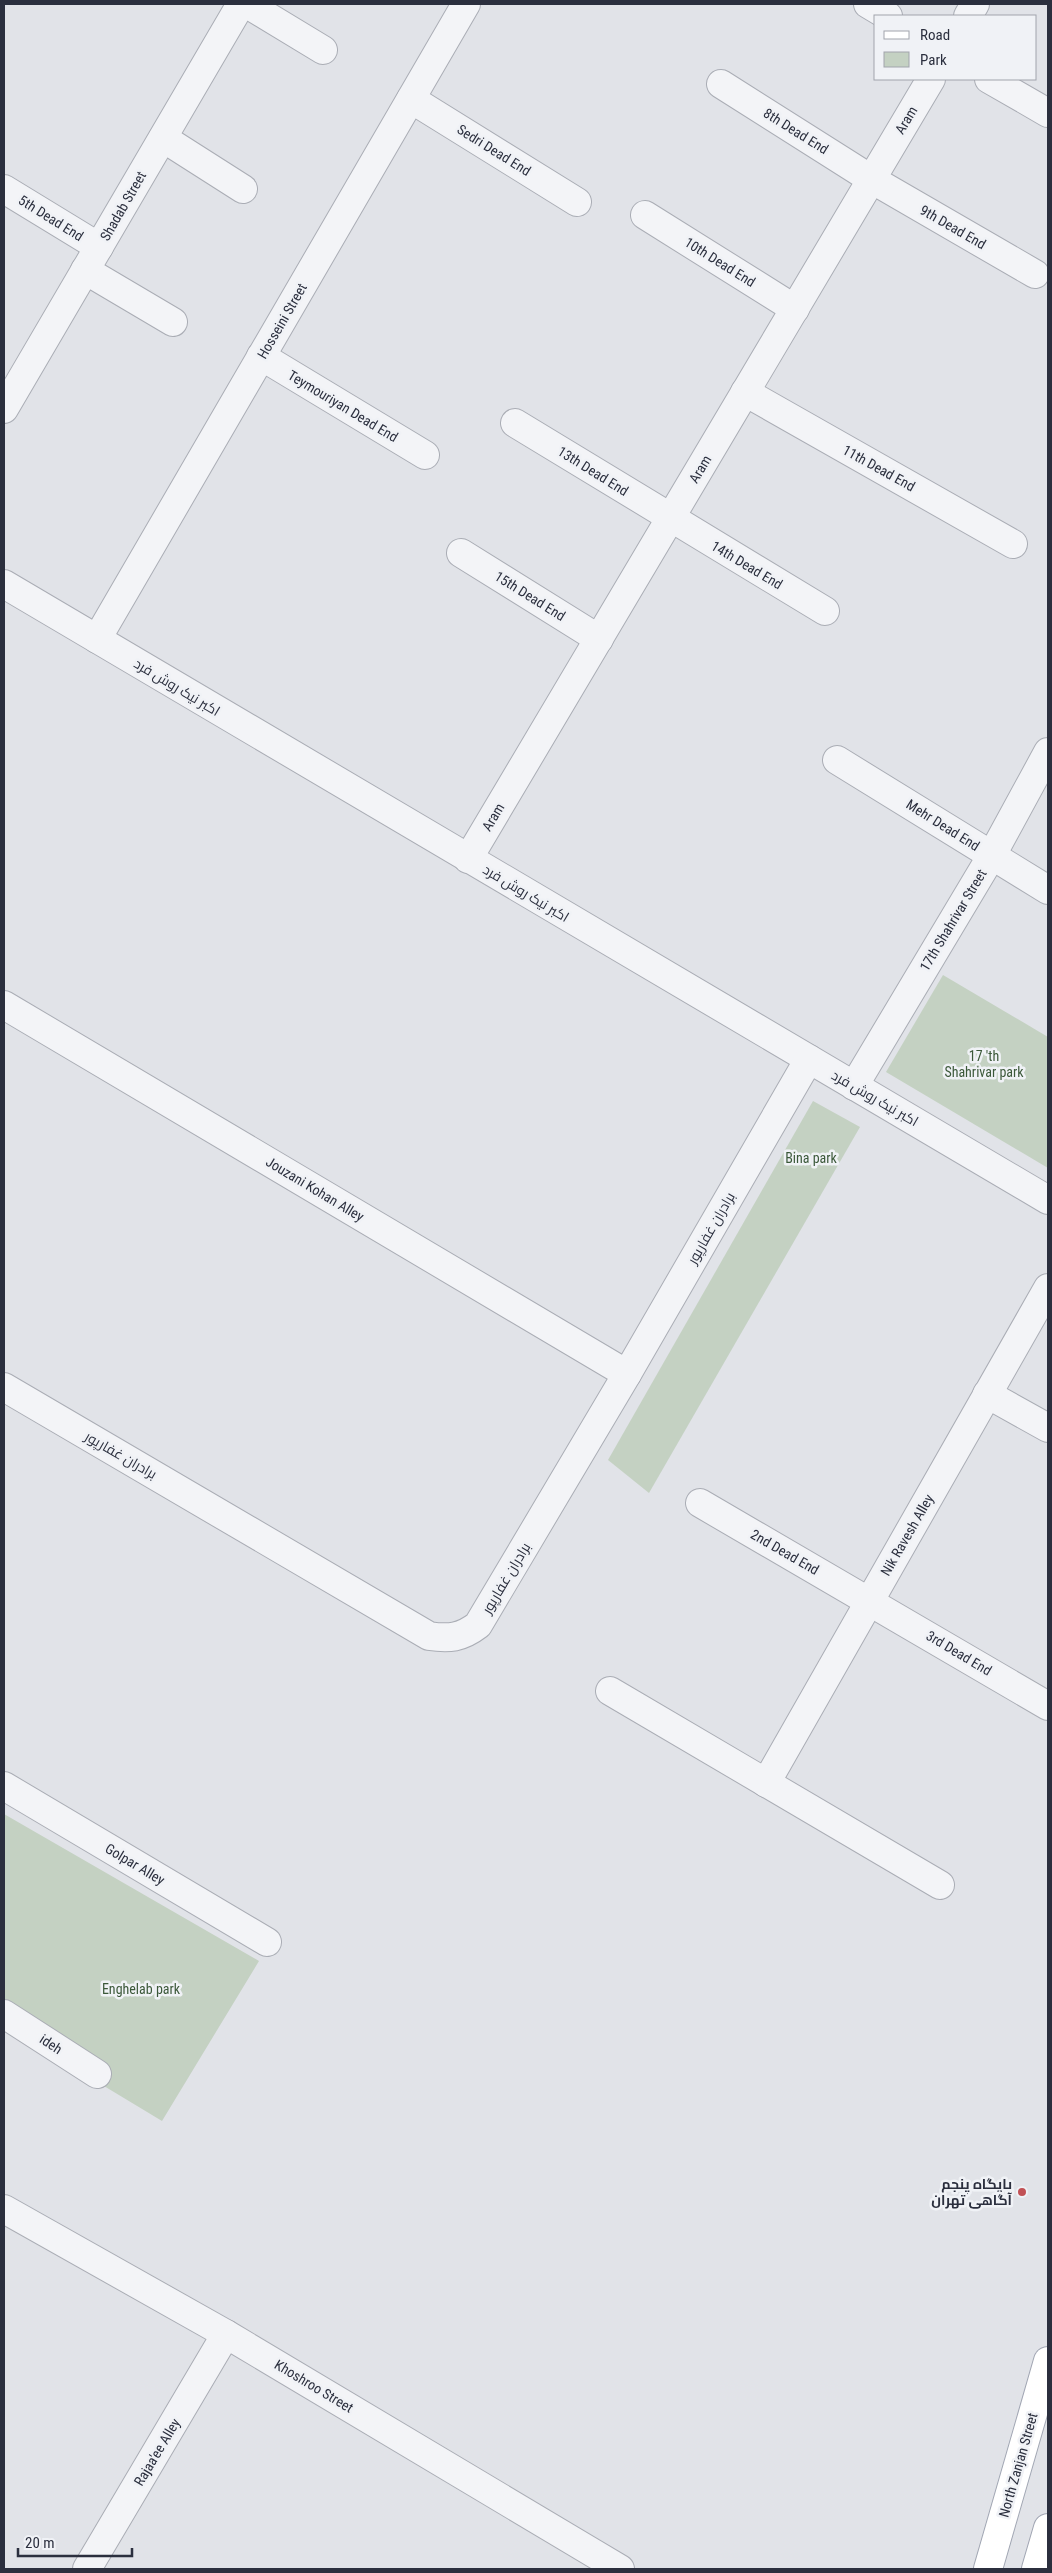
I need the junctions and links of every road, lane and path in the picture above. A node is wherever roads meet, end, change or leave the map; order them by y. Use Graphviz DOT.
graph roads {
  1 [pos="241,4"];
  2 [pos="247,4"];
  3 [pos="466,4"];
  4 [pos="868,4"];
  5 [pos="975,4"];
  6 [pos="886,15"];
  7 [pos="969,15"];
  8 [pos="324,50"];
  9 [pos="930,80"];
  10 [pos="992,80"];
  11 [pos="721,84"];
  12 [pos="411,98"];
  13 [pos="1048,113"];
  14 [pos="162,138"];
  15 [pos="872,179"];
  16 [pos="4,189"];
  17 [pos="243,189"];
  18 [pos="577,202"];
  19 [pos="645,215"];
  20 [pos="99,247"];
  21 [pos="85,270"];
  22 [pos="1035,274"];
  23 [pos="795,309"];
  24 [pos="173,322"];
  25 [pos="261,356"];
  26 [pos="745,392"];
  27 [pos="4,409"];
  28 [pos="515,423"];
  29 [pos="424,455"];
  30 [pos="670,518"];
  31 [pos="1014,544"];
  32 [pos="461,553"];
  33 [pos="4,584"];
  34 [pos="825,611"];
  35 [pos="97,639"];
  36 [pos="599,639"];
  37 [pos="1048,752"];
  38 [pos="837,760"];
  39 [pos="992,855"];
  40 [pos="468,859"];
  41 [pos="1048,890"];
  42 [pos="4,1005"];
  43 [pos="809,1059"];
  44 [pos="854,1086"];
  45 [pos="1048,1200"];
  46 [pos="1048,1288"];
  47 [pos="627,1374"];
  48 [pos="4,1387"];
  49 [pos="988,1394"];
  50 [pos="1048,1428"];
  51 [pos="700,1503"];
  52 [pos="869,1600"];
  53 [pos="610,1691"];
  54 [pos="1048,1706"];
  55 [pos="766,1783"];
  56 [pos="4,1786"];
  57 [pos="940,1886"];
  58 [pos="267,1942"];
  59 [pos="4,2014"];
  60 [pos="97,2074"];
  61 [pos="4,2209"];
  62 [pos="226,2334"];
  63 [pos="1048,2361"];
  64 [pos="1048,2528"];
  65 [pos="87,2569"];
  66 [pos="620,2569"];
  67 [pos="988,2569"];
  68 [pos="1036,2569"];
  1 -- 14 [label="street, Shadab Street"];
  2 -- 8 [label="street"];
  3 -- 12 [label="street, Hosseini Street"];
  4 -- 6 [label="street"];
  5 -- 7 [label="street"];
  9 -- 15 [label="street, Aram"];
  10 -- 13 [label="street"];
  11 -- 15 [label="street, 8th Dead End"];
  12 -- 18 [label="street, Sedri Dead End"];
  12 -- 25 [label="street, Hosseini Street"];
  14 -- 17 [label="street"];
  14 -- 20 [label="street, Shadab Street"];
  15 -- 22 [label="street, 9th Dead End"];
  15 -- 23 [label="street, Aram"];
  16 -- 20 [label="street, 5th Dead End"];
  19 -- 23 [label="street, 10th Dead End"];
  20 -- 21 [label="street, Shadab Street"];
  21 -- 24 [label="street"];
  21 -- 27 [label="street, Shadab Street"];
  23 -- 26 [label="street, Aram"];
  25 -- 29 [label="street, Teymouriyan Dead End"];
  25 -- 35 [label="street, Hosseini Street"];
  26 -- 30 [label="street, Aram"];
  26 -- 31 [label="street, 11th Dead End"];
  28 -- 30 [label="street, 13th Dead End"];
  30 -- 34 [label="street, 14th Dead End"];
  30 -- 36 [label="street, Aram"];
  32 -- 36 [label="street, 15th Dead End"];
  33 -- 35 [label="street, اکبر نیک روش فرد"];
  35 -- 40 [label="street, اکبر نیک روش فرد"];
  36 -- 40 [label="street, Aram"];
  37 -- 39 [label="street, 17th Shahrivar Street"];
  38 -- 39 [label="street, Mehr Dead End"];
  39 -- 41 [label="street, Mehr Dead End"];
  39 -- 44 [label="street, 17th Shahrivar Street"];
  40 -- 43 [label="street, اکبر نیک روش فرد"];
  42 -- 47 [label="street, Jouzani Kohan Alley"];
  43 -- 44 [label="street, اکبر نیک روش فرد"];
  43 -- 47 [label="street, برادران غفارپور"];
  44 -- 45 [label="street, اکبر نیک روش فرد"];
  46 -- 49 [label="street, Nik Ravesh Alley"];
  47 -- 48 [label="street, برادران غفارپور"];
  49 -- 50 [label="street"];
  49 -- 52 [label="street, Nik Ravesh Alley"];
  51 -- 52 [label="street, 2nd Dead End"];
  52 -- 54 [label="street, 3rd Dead End"];
  52 -- 55 [label="street, Nik Ravesh Alley"];
  53 -- 55 [label="street"];
  55 -- 57 [label="street"];
  56 -- 58 [label="street, Golpar Alley"];
  59 -- 60 [label="street, ideh"];
  61 -- 62 [label="street, Khoshroo Street"];
  62 -- 65 [label="street, Rajaa'ee Alley"];
  62 -- 66 [label="street, Khoshroo Street"];
  63 -- 67 [label="main road, North Zanjan Street"];
  64 -- 68 [label="main road"];
}
